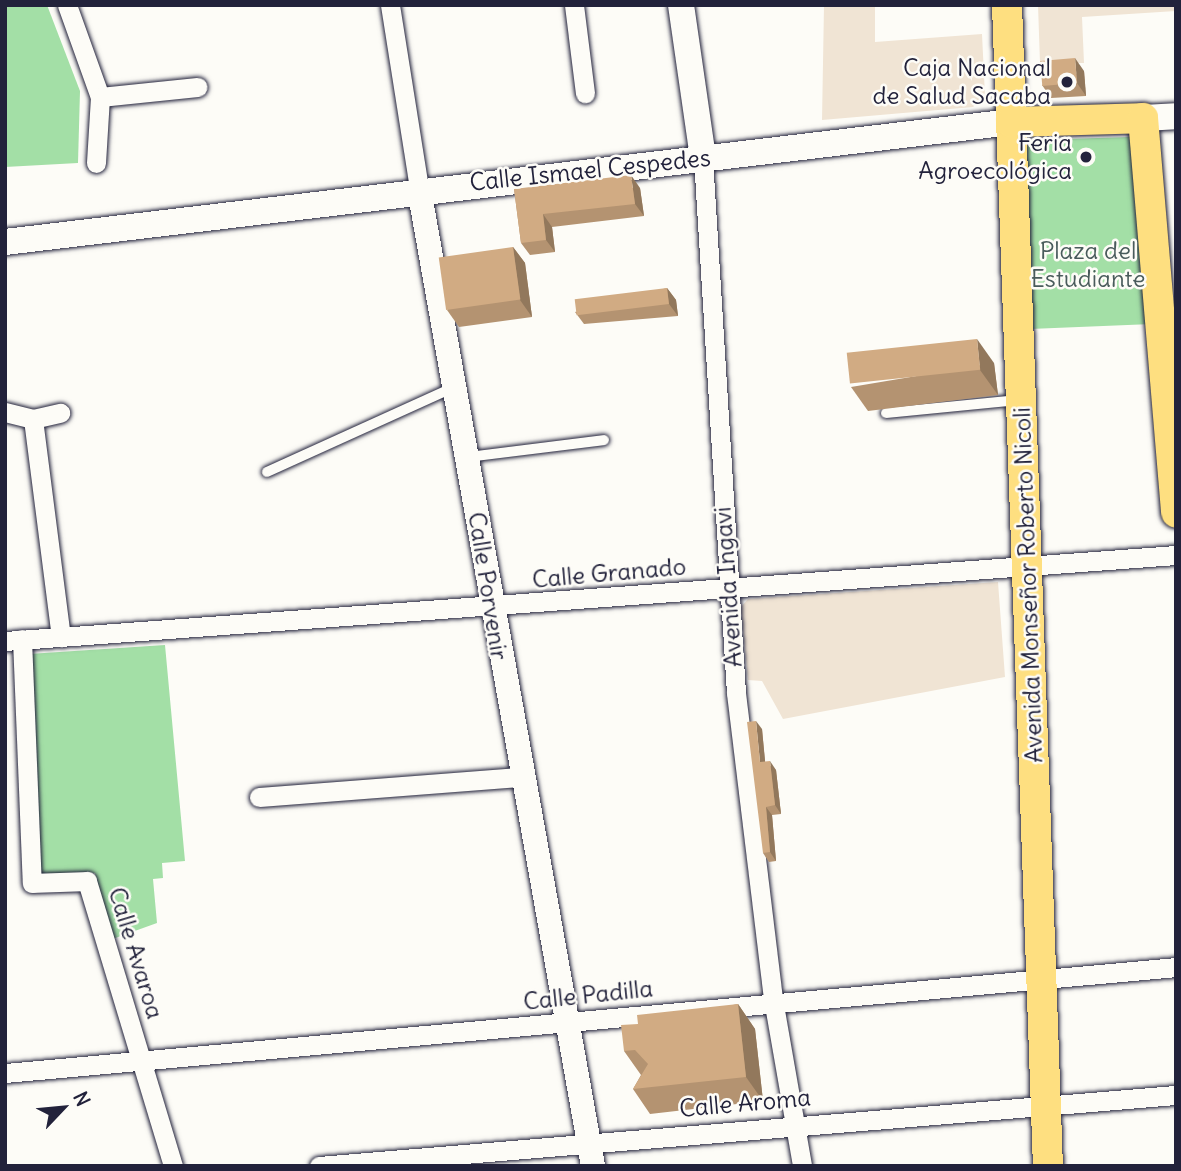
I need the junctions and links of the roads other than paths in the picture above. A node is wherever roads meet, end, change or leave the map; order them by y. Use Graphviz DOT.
graph roads {
  1 [pos="67,5"];
  2 [pos="390,5"];
  3 [pos="574,5"];
  4 [pos="681,5"];
  5 [pos="1007,5"];
  6 [pos="197,88"];
  7 [pos="585,93"];
  8 [pos="100,97"];
  9 [pos="1176,116"];
  10 [pos="1143,118"];
  11 [pos="1012,122"];
  12 [pos="703,158"];
  13 [pos="96,163"];
  14 [pos="419,189"];
  15 [pos="5,242"];
  16 [pos="455,387"];
  17 [pos="1022,400"];
  18 [pos="5,412"];
  19 [pos="60,412"];
  20 [pos="886,413"];
  21 [pos="33,419"];
  22 [pos="604,440"];
  23 [pos="467,457"];
  24 [pos="267,472"];
  25 [pos="1176,513"];
  26 [pos="1176,555"];
  27 [pos="1028,566"];
  28 [pos="727,587"];
  29 [pos="491,609"];
  30 [pos="61,637"];
  31 [pos="13,640"];
  32 [pos="519,777"];
  33 [pos="259,797"];
  34 [pos="1176,967"];
  35 [pos="1041,979"];
  36 [pos="773,999"];
  37 [pos="568,1023"];
  38 [pos="143,1059"];
  39 [pos="5,1073"];
  40 [pos="1176,1095"];
  41 [pos="1045,1109"];
  42 [pos="793,1123"];
  43 [pos="591,1154"];
  44 [pos="173,1166"];
  45 [pos="319,1166"];
  46 [pos="803,1166"];
  47 [pos="1048,1166"];
  1 -- 8 [label="street"];
  2 -- 14 [label="street, Calle Porvenir"];
  3 -- 7 [label="street"];
  4 -- 12 [label="main road, Avenida Ingavi"];
  5 -- 11 [label="main road, Avenida Monseñor Roberto Nicoli"];
  6 -- 8 [label="street"];
  8 -- 13 [label="street"];
  9 -- 10 [label="main road, Calle Ismael Cespedes"];
  10 -- 11 [label="main road, Calle Ismael Cespedes"];
  10 -- 25 [label="main road"];
  11 -- 12 [label="main road, Calle Ismael Cespedes"];
  11 -- 17 [label="main road, Avenida Monseñor Roberto Nicoli"];
  12 -- 14 [label="main road, Calle Ismael Cespedes"];
  12 -- 28 [label="street, Avenida Ingavi"];
  14 -- 15 [label="main road, Calle Ismael Cespedes"];
  14 -- 16 [label="street, Calle Porvenir"];
  16 -- 23 [label="street, Calle Porvenir"];
  16 -- 24 [label="lane"];
  17 -- 20 [label="lane"];
  17 -- 27 [label="main road, Avenida Monseñor Roberto Nicoli"];
  18 -- 21 [label="street"];
  19 -- 21 [label="street"];
  21 -- 30 [label="street"];
  22 -- 23 [label="lane"];
  23 -- 29 [label="street, Calle Porvenir"];
  26 -- 27 [label="street, Calle Granado"];
  27 -- 28 [label="street, Calle Granado"];
  27 -- 35 [label="main road, Avenida Monseñor Roberto Nicoli"];
  28 -- 29 [label="street, Calle Granado"];
  28 -- 36 [label="street, Avenida Ingavi"];
  29 -- 30 [label="street, Calle Granado"];
  29 -- 32 [label="street, Calle Porvenir"];
  30 -- 31 [label="street, Calle Granado"];
  31 -- 38 [label="street, Calle Avaroa"];
  32 -- 33 [label="street"];
  32 -- 37 [label="street, Calle Porvenir"];
  34 -- 35 [label="street, Calle Padilla"];
  35 -- 36 [label="street, Calle Padilla"];
  35 -- 41 [label="main road, Avenida Monseñor Roberto Nicoli"];
  36 -- 37 [label="street, Calle Padilla"];
  36 -- 42 [label="street, Avenida Ingavi"];
  37 -- 38 [label="street, Calle Padilla"];
  37 -- 43 [label="street, Calle Porvenir"];
  38 -- 39 [label="street, Calle Padilla"];
  38 -- 44 [label="street, Calle Avaroa"];
  40 -- 41 [label="street, Calle Aroma"];
  41 -- 42 [label="street, Calle Aroma"];
  41 -- 47 [label="main road, Avenida Monseñor Roberto Nicoli"];
  42 -- 43 [label="street, Calle Aroma"];
  42 -- 46 [label="street, Avenida Ingavi"];
  43 -- 45 [label="street, Calle Aroma"];
}
